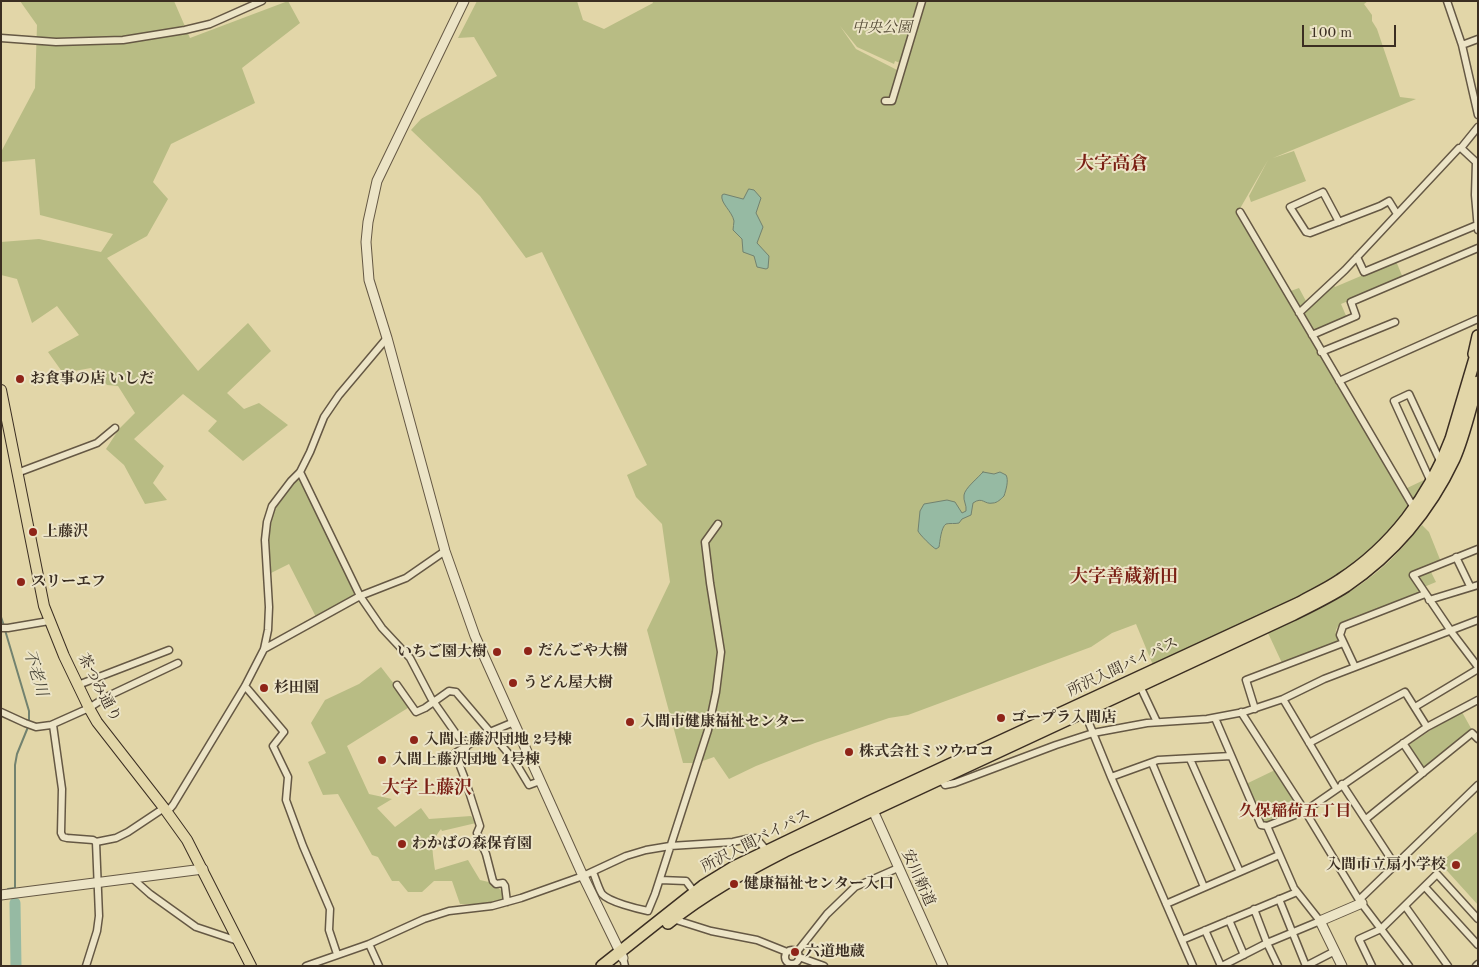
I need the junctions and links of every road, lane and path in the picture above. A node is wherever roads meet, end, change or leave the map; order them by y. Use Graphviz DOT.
graph roads {
  1 [pos="262,1"];
  2 [pos="464,1"];
  3 [pos="922,1"];
  4 [pos="1447,1"];
  5 [pos="1,38"];
  6 [pos="1478,39"];
  7 [pos="1462,45"];
  8 [pos="885,101"];
  9 [pos="1478,115"];
  10 [pos="1478,127"];
  11 [pos="1461,148"];
  12 [pos="1240,212"];
  13 [pos="1397,214"];
  14 [pos="1339,222"];
  15 [pos="1477,228"];
  16 [pos="1478,248"];
  17 [pos="1357,257"];
  18 [pos="1299,313"];
  19 [pos="1478,319"];
  20 [pos="1395,322"];
  21 [pos="1312,335"];
  22 [pos="1478,336"];
  23 [pos="387,338"];
  24 [pos="1478,348"];
  25 [pos="1321,352"];
  26 [pos="1471,371"];
  27 [pos="1339,381"];
  28 [pos="1478,382"];
  29 [pos="1,390"];
  30 [pos="1468,415"];
  31 [pos="115,428"];
  32 [pos="1441,463"];
  33 [pos="300,472"];
  34 [pos="17,473"];
  35 [pos="1431,482"];
  36 [pos="1414,508"];
  37 [pos="718,524"];
  38 [pos="1478,548"];
  39 [pos="445,551"];
  40 [pos="1456,557"];
  41 [pos="1478,584"];
  42 [pos="1470,586"];
  43 [pos="360,596"];
  44 [pos="1427,597"];
  45 [pos="1478,620"];
  46 [pos="49,621"];
  47 [pos="4,628"];
  48 [pos="1450,630"];
  49 [pos="1343,643"];
  50 [pos="264,649"];
  51 [pos="169,650"];
  52 [pos="178,662"];
  53 [pos="1354,667"];
  54 [pos="1478,668"];
  55 [pos="78,685"];
  56 [pos="396,685"];
  57 [pos="245,686"];
  58 [pos="1140,686"];
  59 [pos="1283,699"];
  60 [pos="1478,700"];
  61 [pos="433,701"];
  62 [pos="1415,707"];
  63 [pos="89,708"];
  64 [pos="1082,708"];
  65 [pos="1255,708"];
  66 [pos="1,712"];
  67 [pos="1241,712"];
  68 [pos="1215,718"];
  69 [pos="514,722"];
  70 [pos="1157,722"];
  71 [pos="53,725"];
  72 [pos="1427,727"];
  73 [pos="490,732"];
  74 [pos="1093,733"];
  75 [pos="1478,739"];
  76 [pos="1309,743"];
  77 [pos="1403,744"];
  78 [pos="466,748"];
  79 [pos="1231,756"];
  80 [pos="1190,759"];
  81 [pos="1152,763"];
  82 [pos="1423,772"];
  83 [pos="1111,778"];
  84 [pos="941,779"];
  85 [pos="540,781"];
  86 [pos="1478,785"];
  87 [pos="1339,786"];
  88 [pos="871,806"];
  89 [pos="166,810"];
  90 [pos="1305,811"];
  91 [pos="1366,820"];
  92 [pos="1267,826"];
  93 [pos="96,842"];
  94 [pos="670,846"];
  95 [pos="767,851"];
  96 [pos="1279,855"];
  97 [pos="1395,865"];
  98 [pos="898,868"];
  99 [pos="203,869"];
  100 [pos="593,872"];
  101 [pos="1240,872"];
  102 [pos="583,876"];
  103 [pos="132,878"];
  104 [pos="660,880"];
  105 [pos="98,882"];
  106 [pos="1204,887"];
  107 [pos="1425,887"];
  108 [pos="1296,892"];
  109 [pos="694,893"];
  110 [pos="1,895"];
  111 [pos="1278,899"];
  112 [pos="1360,901"];
  113 [pos="507,902"];
  114 [pos="1166,904"];
  115 [pos="1405,906"];
  116 [pos="1254,910"];
  117 [pos="673,919"];
  118 [pos="1478,919"];
  119 [pos="1229,920"];
  120 [pos="1320,920"];
  121 [pos="1381,929"];
  122 [pos="1205,930"];
  123 [pos="1291,933"];
  124 [pos="1182,940"];
  125 [pos="239,942"];
  126 [pos="1267,943"];
  127 [pos="369,944"];
  128 [pos="1478,945"];
  129 [pos="1335,951"];
  130 [pos="787,952"];
  131 [pos="337,954"];
  132 [pos="798,954"];
  133 [pos="1244,955"];
  134 [pos="621,960"];
  135 [pos="784,963"];
  136 [pos="794,965"];
  137 [pos="86,966"];
  138 [pos="251,966"];
  139 [pos="306,966"];
  140 [pos="379,966"];
  141 [pos="602,966"];
  142 [pos="824,966"];
  143 [pos="943,966"];
  144 [pos="1193,966"];
  145 [pos="1221,966"];
  146 [pos="1278,966"];
  147 [pos="1306,966"];
  148 [pos="1342,966"];
  149 [pos="1372,966"];
  150 [pos="1408,966"];
  151 [pos="1448,966"];
  1 -- 5 [label="street"];
  2 -- 23 [label="street"];
  3 -- 8 [label="street"];
  4 -- 7 [label="street"];
  6 -- 7 [label="street"];
  7 -- 9 [label="street"];
  10 -- 11 [label="street"];
  11 -- 13 [label="street"];
  11 -- 15 [label="street"];
  12 -- 18 [label="street"];
  13 -- 14 [label="street"];
  13 -- 17 [label="street"];
  14 -- 14 [label="street"];
  15 -- 17 [label="street"];
  16 -- 21 [label="street"];
  17 -- 18 [label="street"];
  18 -- 21 [label="street"];
  19 -- 27 [label="street"];
  20 -- 25 [label="street"];
  21 -- 25 [label="street"];
  22 -- 26 [label="highway"];
  23 -- 33 [label="street"];
  23 -- 39 [label="street"];
  24 -- 26 [label="highway, 所沢入間バイパス"];
  25 -- 27 [label="street"];
  26 -- 30 [label="highway, 所沢入間バイパス"];
  27 -- 36 [label="street"];
  28 -- 30 [label="highway, 所沢入間バイパス"];
  29 -- 34 [label="main road, 茶つみ通り"];
  30 -- 32 [label="highway, 所沢入間バイパス"];
  30 -- 58 [label="highway, 所沢入間バイパス"];
  31 -- 34 [label="street"];
  32 -- 35 [label="highway, 所沢入間バイパス"];
  32 -- 35 [label="street"];
  33 -- 43 [label="street"];
  33 -- 50 [label="street"];
  34 -- 46 [label="main road, 茶つみ通り"];
  35 -- 36 [label="highway, 所沢入間バイパス"];
  36 -- 64 [label="highway, 所沢入間バイパス"];
  37 -- 94 [label="street"];
  38 -- 40 [label="street"];
  39 -- 43 [label="street"];
  39 -- 69 [label="street"];
  40 -- 42 [label="street"];
  40 -- 44 [label="street"];
  41 -- 42 [label="street"];
  42 -- 44 [label="street"];
  43 -- 50 [label="street"];
  43 -- 61 [label="street"];
  44 -- 48 [label="street"];
  44 -- 49 [label="street"];
  45 -- 48 [label="street"];
  46 -- 47 [label="street"];
  46 -- 55 [label="main road, 茶つみ通り"];
  48 -- 53 [label="street"];
  48 -- 54 [label="street"];
  49 -- 53 [label="street"];
  49 -- 65 [label="street"];
  50 -- 57 [label="street"];
  51 -- 55 [label="street"];
  52 -- 63 [label="street"];
  53 -- 59 [label="street"];
  54 -- 62 [label="street"];
  55 -- 63 [label="main road, 茶つみ通り"];
  56 -- 61 [label="street"];
  57 -- 89 [label="street"];
  57 -- 131 [label="street"];
  58 -- 64 [label="highway, 所沢入間バイパス"];
  58 -- 70 [label="street"];
  59 -- 65 [label="street"];
  59 -- 76 [label="street"];
  60 -- 72 [label="street"];
  61 -- 73 [label="street"];
  61 -- 78 [label="street"];
  62 -- 72 [label="street"];
  62 -- 76 [label="street"];
  63 -- 71 [label="street"];
  63 -- 89 [label="main road, 茶つみ通り"];
  64 -- 74 [label="street"];
  64 -- 84 [label="highway, 所沢入間バイパス"];
  64 -- 88 [label="highway, 所沢入間バイパス"];
  65 -- 67 [label="street"];
  66 -- 71 [label="street"];
  67 -- 68 [label="street"];
  67 -- 90 [label="street"];
  68 -- 70 [label="street"];
  68 -- 79 [label="street"];
  69 -- 73 [label="street"];
  69 -- 85 [label="street"];
  70 -- 74 [label="street"];
  71 -- 93 [label="street"];
  72 -- 77 [label="street"];
  73 -- 78 [label="street"];
  73 -- 85 [label="street"];
  74 -- 83 [label="street"];
  74 -- 84 [label="street"];
  75 -- 82 [label="street"];
  76 -- 87 [label="street"];
  77 -- 82 [label="street"];
  77 -- 87 [label="street"];
  78 -- 113 [label="street"];
  79 -- 80 [label="street"];
  79 -- 92 [label="street"];
  80 -- 81 [label="street"];
  80 -- 101 [label="street"];
  81 -- 83 [label="street"];
  81 -- 106 [label="street"];
  82 -- 91 [label="street"];
  83 -- 114 [label="street"];
  84 -- 88 [label="highway, 所沢入間バイパス"];
  85 -- 102 [label="street"];
  86 -- 97 [label="street"];
  87 -- 90 [label="street"];
  87 -- 91 [label="street"];
  88 -- 95 [label="highway, 所沢入間バイパス"];
  88 -- 98 [label="street, 安川新道"];
  88 -- 117 [label="highway, 所沢入間バイパス"];
  89 -- 93 [label="street"];
  89 -- 99 [label="main road, 茶つみ通り"];
  90 -- 92 [label="street"];
  90 -- 112 [label="street"];
  91 -- 97 [label="street"];
  92 -- 96 [label="street"];
  93 -- 105 [label="street"];
  94 -- 95 [label="street"];
  94 -- 100 [label="street"];
  94 -- 104 [label="street"];
  95 -- 109 [label="highway, 所沢入間バイパス"];
  96 -- 101 [label="street"];
  96 -- 108 [label="street"];
  97 -- 112 [label="street"];
  98 -- 132 [label="street"];
  98 -- 143 [label="street, 安川新道"];
  99 -- 103 [label="street"];
  99 -- 125 [label="main road, 茶つみ通り"];
  100 -- 102 [label="street"];
  100 -- 104 [label="street"];
  101 -- 106 [label="street"];
  102 -- 113 [label="street"];
  102 -- 134 [label="street"];
  103 -- 105 [label="street"];
  103 -- 125 [label="street"];
  104 -- 109 [label="street"];
  105 -- 110 [label="street"];
  105 -- 137 [label="street"];
  106 -- 114 [label="street"];
  107 -- 115 [label="street"];
  107 -- 118 [label="street"];
  107 -- 128 [label="street"];
  108 -- 111 [label="street"];
  108 -- 120 [label="street"];
  109 -- 134 [label="highway, 所沢入間バイパス"];
  111 -- 116 [label="street"];
  111 -- 123 [label="street"];
  112 -- 120 [label="street"];
  112 -- 121 [label="street"];
  113 -- 127 [label="street"];
  114 -- 124 [label="street"];
  115 -- 121 [label="street"];
  115 -- 151 [label="street"];
  116 -- 119 [label="street"];
  116 -- 126 [label="street"];
  117 -- 130 [label="street"];
  117 -- 134 [label="highway, 所沢入間バイパス"];
  119 -- 122 [label="street"];
  119 -- 133 [label="street"];
  120 -- 123 [label="street"];
  120 -- 129 [label="street"];
  121 -- 149 [label="street"];
  121 -- 150 [label="street"];
  122 -- 124 [label="street"];
  122 -- 145 [label="street"];
  123 -- 126 [label="street"];
  123 -- 147 [label="street"];
  124 -- 144 [label="street"];
  125 -- 138 [label="main road, 茶つみ通り"];
  126 -- 133 [label="street"];
  126 -- 146 [label="street"];
  127 -- 131 [label="street"];
  127 -- 140 [label="street"];
  129 -- 147 [label="street"];
  129 -- 148 [label="street"];
  130 -- 132 [label="street"];
  130 -- 135 [label="street"];
  131 -- 139 [label="street"];
  132 -- 136 [label="street"];
  132 -- 142 [label="street"];
  133 -- 145 [label="street"];
  134 -- 141 [label="highway, 所沢入間バイパス"];
  135 -- 136 [label="street"];
}
